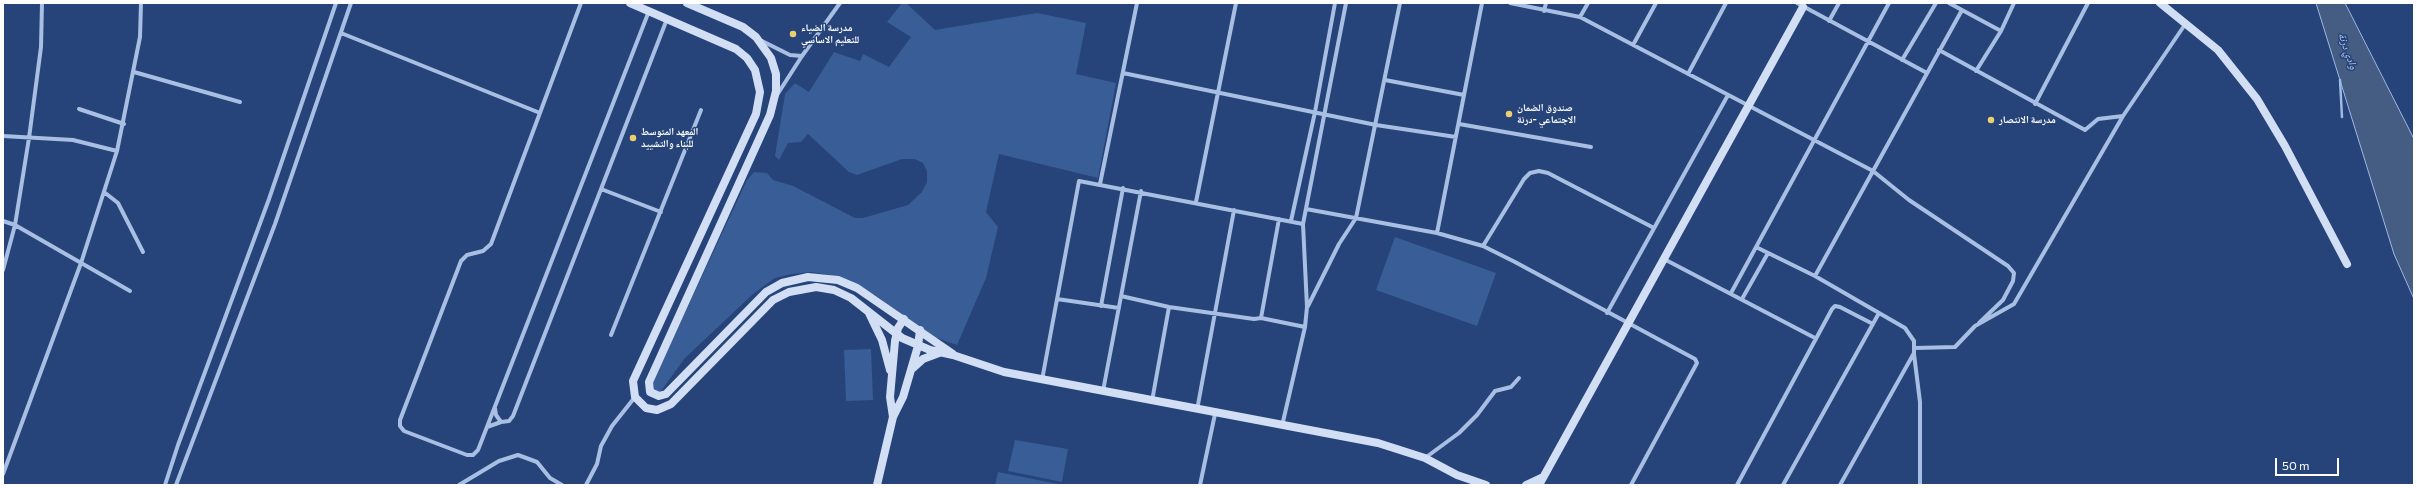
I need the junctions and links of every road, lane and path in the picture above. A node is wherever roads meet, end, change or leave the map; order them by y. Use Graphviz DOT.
graph roads {
  1 [pos="42,3"];
  2 [pos="142,3"];
  3 [pos="336,3"];
  4 [pos="351,3"];
  5 [pos="581,3"];
  6 [pos="630,3"];
  7 [pos="840,3"];
  8 [pos="1136,3"];
  9 [pos="1236,3"];
  10 [pos="1335,3"];
  11 [pos="1346,3"];
  12 [pos="1400,3"];
  13 [pos="1482,3"];
  14 [pos="1510,3"];
  15 [pos="1546,3"];
  16 [pos="1588,3"];
  17 [pos="1656,3"];
  18 [pos="1726,3"];
  19 [pos="1839,3"];
  20 [pos="1889,3"];
  21 [pos="1936,3"];
  22 [pos="1950,3"];
  23 [pos="2014,3"];
  24 [pos="2088,3"];
  25 [pos="2160,3"];
  26 [pos="691,4"];
  27 [pos="1800,5"];
  28 [pos="1962,10"];
  29 [pos="649,11"];
  30 [pos="1544,11"];
  31 [pos="1580,17"];
  32 [pos="667,19"];
  33 [pos="1829,21"];
  34 [pos="2186,23"];
  35 [pos="2001,31"];
  36 [pos="341,33"];
  37 [pos="756,37"];
  38 [pos="1868,42"];
  39 [pos="1633,45"];
  40 [pos="1939,50"];
  41 [pos="802,56"];
  42 [pos="1902,60"];
  43 [pos="1976,71"];
  44 [pos="134,72"];
  45 [pos="1123,73"];
  46 [pos="1926,73"];
  47 [pos="1688,74"];
  48 [pos="1384,80"];
  49 [pos="1218,93"];
  50 [pos="1464,95"];
  51 [pos="1728,95"];
  52 [pos="775,99"];
  53 [pos="240,102"];
  54 [pos="2035,104"];
  55 [pos="1748,106"];
  56 [pos="79,109"];
  57 [pos="701,110"];
  58 [pos="1315,112"];
  59 [pos="540,113"];
  60 [pos="1325,114"];
  61 [pos="2123,116"];
  62 [pos="124,124"];
  63 [pos="1459,124"];
  64 [pos="1376,125"];
  65 [pos="3,136"];
  66 [pos="1456,137"];
  67 [pos="29,138"];
  68 [pos="1814,140"];
  69 [pos="1591,147"];
  70 [pos="117,151"];
  71 [pos="1873,171"];
  72 [pos="1100,184"];
  73 [pos="1123,188"];
  74 [pos="601,189"];
  75 [pos="1141,191"];
  76 [pos="104,192"];
  77 [pos="1196,202"];
  78 [pos="1306,209"];
  79 [pos="1234,210"];
  80 [pos="661,212"];
  81 [pos="1356,218"];
  82 [pos="1279,219"];
  83 [pos="3,221"];
  84 [pos="1291,221"];
  85 [pos="1303,224"];
  86 [pos="15,225"];
  87 [pos="1654,228"];
  88 [pos="1437,233"];
  89 [pos="1483,246"];
  90 [pos="1756,247"];
  91 [pos="143,252"];
  92 [pos="1768,253"];
  93 [pos="1664,259"];
  94 [pos="82,263"];
  95 [pos="2347,264"];
  96 [pos="3,270"];
  97 [pos="1815,276"];
  98 [pos="130,291"];
  99 [pos="1731,293"];
  100 [pos="1121,296"];
  101 [pos="1057,299"];
  102 [pos="1742,300"];
  103 [pos="1101,306"];
  104 [pos="1307,306"];
  105 [pos="1169,307"];
  106 [pos="1120,308"];
  107 [pos="868,311"];
  108 [pos="1215,312"];
  109 [pos="1607,313"];
  110 [pos="1879,313"];
  111 [pos="1261,318"];
  112 [pos="904,319"];
  113 [pos="1979,323"];
  114 [pos="1628,324"];
  115 [pos="1873,324"];
  116 [pos="1305,327"];
  117 [pos="920,330"];
  118 [pos="896,333"];
  119 [pos="611,335"];
  120 [pos="1815,338"];
  121 [pos="918,346"];
  122 [pos="1915,348"];
  123 [pos="942,353"];
  124 [pos="1914,353"];
  125 [pos="953,355"];
  126 [pos="912,368"];
  127 [pos="892,376"];
  128 [pos="1519,378"];
  129 [pos="1042,380"];
  130 [pos="1103,392"];
  131 [pos="635,397"];
  132 [pos="1152,401"];
  133 [pos="495,406"];
  134 [pos="1197,410"];
  135 [pos="1215,414"];
  136 [pos="893,417"];
  137 [pos="501,422"];
  138 [pos="1282,426"];
  139 [pos="487,427"];
  140 [pos="1425,458"];
  141 [pos="3,474"];
  142 [pos="1457,475"];
  143 [pos="1541,481"];
  144 [pos="166,485"];
  145 [pos="176,485"];
  146 [pos="458,485"];
  147 [pos="562,485"];
  148 [pos="586,485"];
  149 [pos="877,485"];
  150 [pos="1200,485"];
  151 [pos="1470,485"];
  152 [pos="1486,485"];
  153 [pos="1526,485"];
  154 [pos="1631,485"];
  155 [pos="1737,485"];
  156 [pos="1783,485"];
  157 [pos="1840,485"];
  158 [pos="1920,485"];
  1 -- 67 [label="street"];
  2 -- 44 [label="street"];
  3 -- 144 [label="street"];
  4 -- 36 [label="street"];
  5 -- 59 [label="street"];
  6 -- 29 [label="main road"];
  7 -- 41 [label="street"];
  8 -- 45 [label="street"];
  9 -- 49 [label="street"];
  10 -- 58 [label="street"];
  11 -- 60 [label="street"];
  12 -- 48 [label="street"];
  13 -- 50 [label="street"];
  14 -- 30 [label="street"];
  15 -- 30 [label="street"];
  16 -- 31 [label="street"];
  17 -- 39 [label="street"];
  18 -- 47 [label="street"];
  19 -- 33 [label="street"];
  20 -- 38 [label="street"];
  21 -- 42 [label="street"];
  22 -- 28 [label="street"];
  23 -- 35 [label="street"];
  24 -- 54 [label="street"];
  25 -- 34 [label="main road"];
  26 -- 37 [label="main road"];
  27 -- 33 [label="street"];
  27 -- 55 [label="main road"];
  28 -- 35 [label="street"];
  28 -- 40 [label="street"];
  29 -- 32 [label="main road"];
  29 -- 133 [label="street"];
  30 -- 31 [label="street"];
  31 -- 39 [label="street"];
  32 -- 74 [label="street"];
  32 -- 131 [label="main road"];
  33 -- 38 [label="street"];
  34 -- 61 [label="street"];
  34 -- 95 [label="main road"];
  35 -- 43 [label="street"];
  36 -- 59 [label="street"];
  36 -- 145 [label="street"];
  37 -- 41 [label="street"];
  37 -- 52 [label="main road"];
  38 -- 42 [label="street"];
  38 -- 68 [label="street"];
  39 -- 47 [label="street"];
  40 -- 43 [label="street"];
  40 -- 46 [label="street"];
  41 -- 52 [label="street"];
  42 -- 46 [label="street"];
  43 -- 54 [label="street"];
  44 -- 53 [label="street"];
  44 -- 62 [label="street"];
  45 -- 49 [label="street"];
  45 -- 72 [label="street"];
  46 -- 71 [label="street"];
  47 -- 51 [label="street"];
  48 -- 50 [label="street"];
  48 -- 64 [label="street"];
  49 -- 58 [label="street"];
  49 -- 77 [label="street"];
  50 -- 63 [label="street"];
  51 -- 55 [label="street"];
  51 -- 87 [label="street"];
  52 -- 112 [label="main road"];
  54 -- 61 [label="street"];
  55 -- 68 [label="street"];
  55 -- 93 [label="main road"];
  56 -- 62 [label="street"];
  57 -- 80 [label="street"];
  58 -- 60 [label="street"];
  58 -- 84 [label="street"];
  59 -- 139 [label="street"];
  60 -- 64 [label="street"];
  60 -- 78 [label="street"];
  61 -- 113 [label="street"];
  62 -- 70 [label="street"];
  63 -- 66 [label="street"];
  63 -- 69 [label="street"];
  64 -- 66 [label="street"];
  64 -- 81 [label="street"];
  65 -- 67 [label="street"];
  66 -- 88 [label="street"];
  67 -- 70 [label="street"];
  67 -- 86 [label="street"];
  68 -- 71 [label="street"];
  68 -- 90 [label="street"];
  70 -- 76 [label="street"];
  71 -- 97 [label="street"];
  71 -- 113 [label="street"];
  72 -- 73 [label="street"];
  72 -- 101 [label="street"];
  73 -- 75 [label="street"];
  73 -- 103 [label="street"];
  74 -- 80 [label="street"];
  74 -- 137 [label="street"];
  75 -- 77 [label="street"];
  75 -- 100 [label="street"];
  76 -- 91 [label="street"];
  76 -- 94 [label="street"];
  77 -- 79 [label="street"];
  78 -- 81 [label="street"];
  78 -- 85 [label="street"];
  79 -- 82 [label="street"];
  79 -- 108 [label="street"];
  80 -- 119 [label="street"];
  81 -- 88 [label="street"];
  81 -- 104 [label="street"];
  82 -- 84 [label="street"];
  82 -- 111 [label="street"];
  83 -- 86 [label="street"];
  84 -- 85 [label="street"];
  85 -- 104 [label="street"];
  86 -- 94 [label="street"];
  86 -- 96 [label="street"];
  87 -- 89 [label="street"];
  87 -- 109 [label="street"];
  88 -- 89 [label="street"];
  89 -- 109 [label="street"];
  90 -- 92 [label="street"];
  90 -- 99 [label="street"];
  92 -- 97 [label="street"];
  92 -- 102 [label="street"];
  93 -- 99 [label="street"];
  93 -- 114 [label="main road"];
  94 -- 98 [label="street"];
  94 -- 141 [label="street"];
  97 -- 110 [label="street"];
  99 -- 102 [label="street"];
  100 -- 105 [label="street"];
  100 -- 106 [label="street"];
  101 -- 103 [label="street"];
  101 -- 129 [label="street"];
  102 -- 120 [label="street"];
  103 -- 106 [label="street"];
  104 -- 116 [label="street"];
  105 -- 108 [label="street"];
  105 -- 132 [label="street"];
  106 -- 130 [label="street"];
  107 -- 118 [label="main road"];
  107 -- 127 [label="main road"];
  107 -- 131 [label="main road"];
  108 -- 111 [label="street"];
  108 -- 134 [label="street"];
  109 -- 114 [label="street"];
  110 -- 115 [label="street"];
  110 -- 122 [label="street"];
  111 -- 116 [label="street"];
  112 -- 117 [label="main road"];
  112 -- 118 [label="main road"];
  113 -- 122 [label="street"];
  114 -- 143 [label="main road"];
  114 -- 154 [label="street"];
  115 -- 120 [label="street"];
  115 -- 156 [label="street"];
  116 -- 138 [label="street"];
  117 -- 121 [label="main road"];
  117 -- 125 [label="main road"];
  118 -- 121 [label="main road"];
  118 -- 127 [label="main road"];
  120 -- 155 [label="street"];
  121 -- 123 [label="main road"];
  121 -- 126 [label="main road"];
  122 -- 124 [label="street"];
  123 -- 125 [label="main road"];
  123 -- 126 [label="main road"];
  124 -- 157 [label="street"];
  124 -- 158 [label="street"];
  125 -- 129 [label="main road"];
  126 -- 136 [label="main road"];
  127 -- 136 [label="main road"];
  128 -- 140 [label="street"];
  129 -- 130 [label="main road"];
  130 -- 132 [label="main road"];
  131 -- 148 [label="street"];
  132 -- 134 [label="main road"];
  133 -- 137 [label="street"];
  133 -- 139 [label="street"];
  134 -- 135 [label="main road"];
  135 -- 138 [label="main road"];
  135 -- 150 [label="street"];
  136 -- 149 [label="main road"];
  137 -- 139 [label="street"];
  138 -- 140 [label="main road"];
  140 -- 142 [label="main road"];
  142 -- 151 [label="main road"];
  142 -- 152 [label="main road"];
  143 -- 153 [label="main road"];
  146 -- 147 [label="street"];
}
